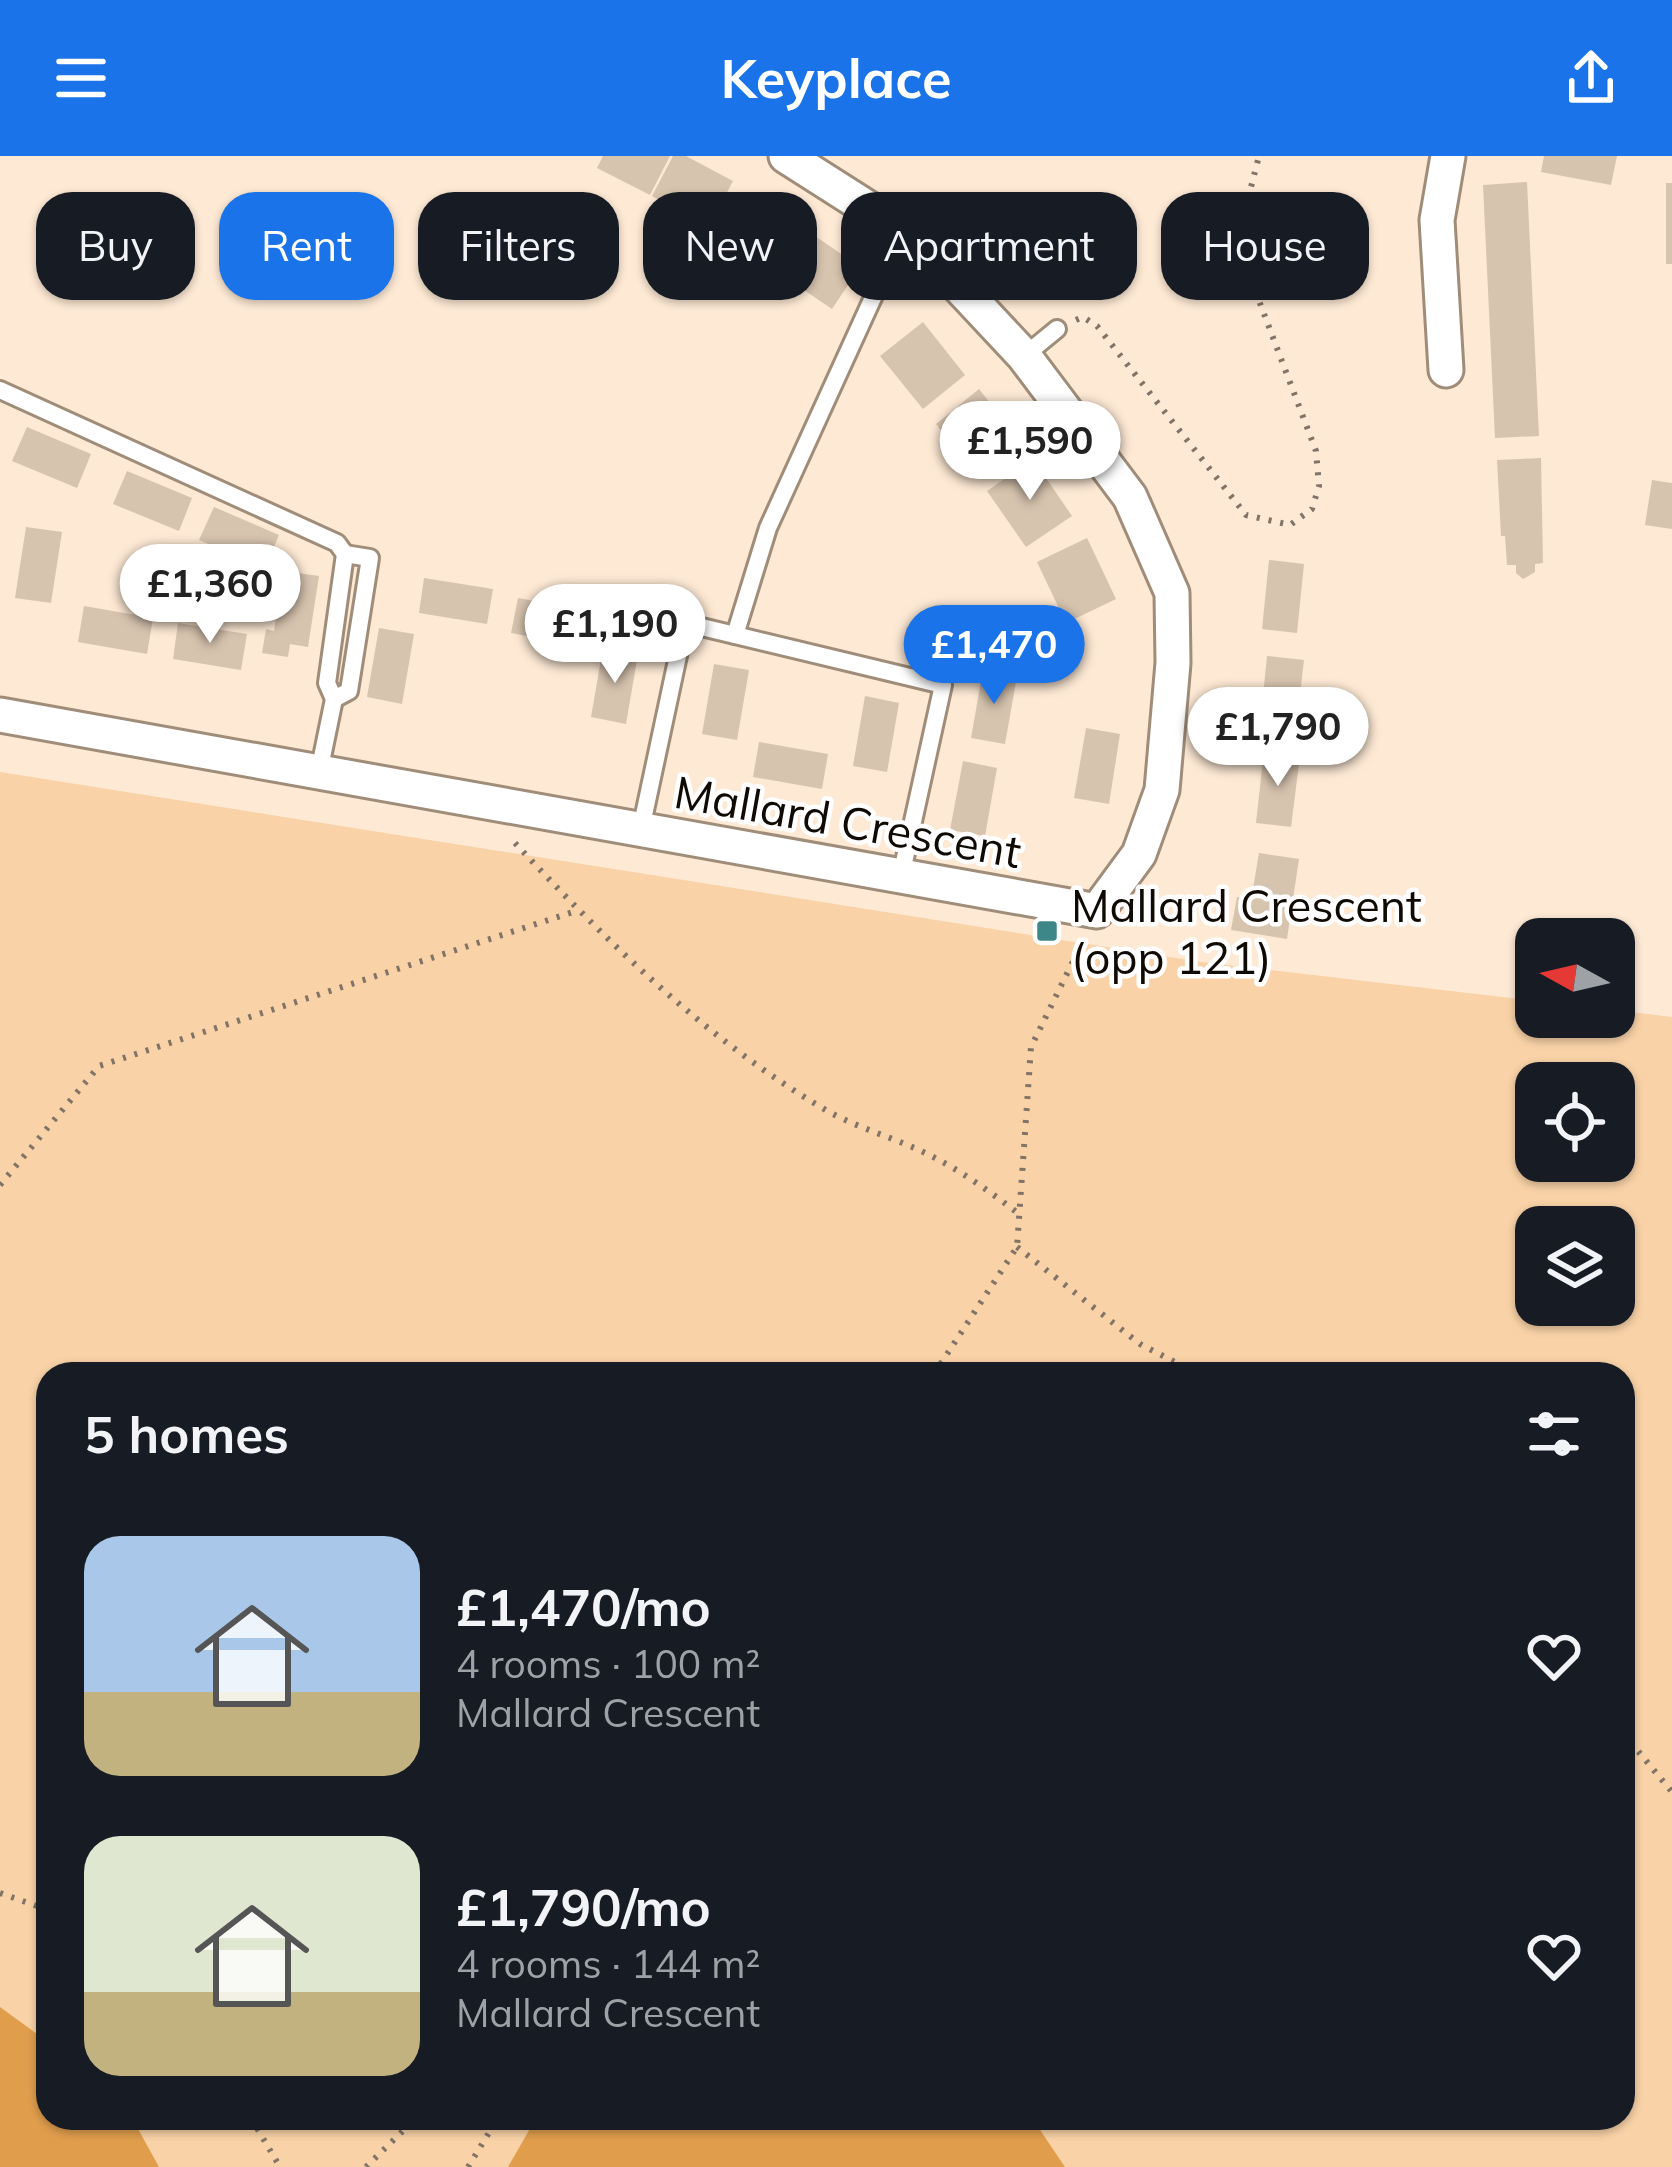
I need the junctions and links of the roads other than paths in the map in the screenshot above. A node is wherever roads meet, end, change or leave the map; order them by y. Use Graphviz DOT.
graph roads {
  1 [pos="786,156"];
  2 [pos="1448,156"];
  3 [pos="841,192"];
  4 [pos="865,300"];
  5 [pos="972,300"];
  6 [pos="1057,329"];
  7 [pos="1024,356"];
  8 [pos="1446,370"];
  9 [pos="0,390"];
  10 [pos="735,635"];
  11 [pos="0,715"];
  12 [pos="319,772"];
  13 [pos="640,830"];
  14 [pos="902,876"];
  1 -- 3 [label="street"];
  2 -- 8 [label="street"];
  4 -- 10 [label="lane"];
  5 -- 7 [label="street"];
  6 -- 7 [label="lane"];
  7 -- 14 [label="street, Mallard Crescent"];
  9 -- 12 [label="lane"];
  10 -- 13 [label="lane"];
  10 -- 14 [label="lane"];
  11 -- 12 [label="street, Mallard Crescent"];
  12 -- 13 [label="street, Mallard Crescent"];
  13 -- 14 [label="street, Mallard Crescent"];
}
